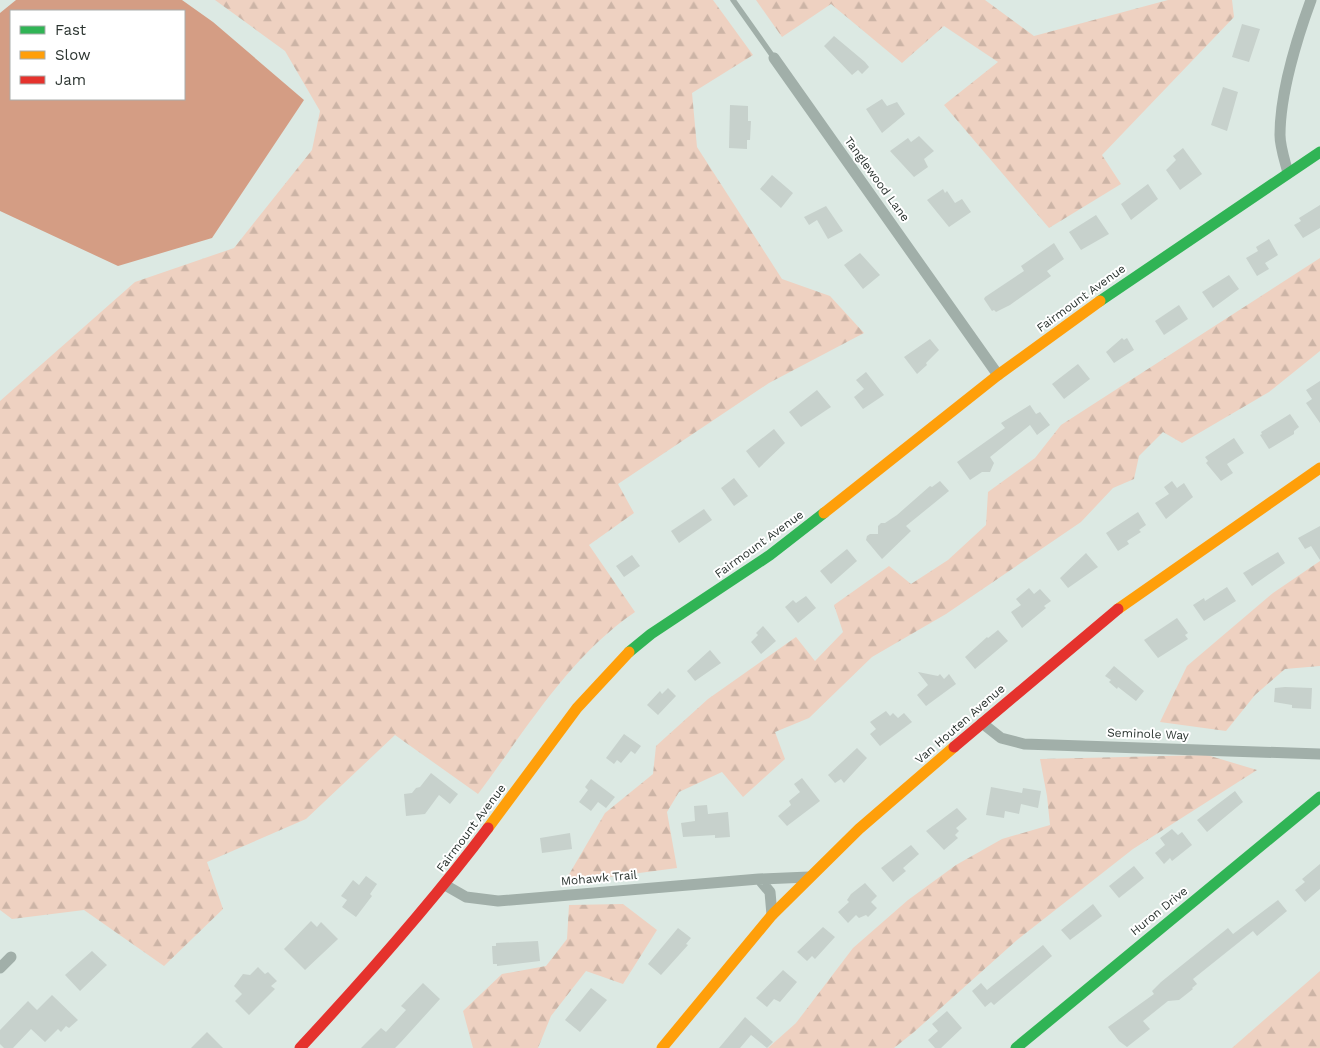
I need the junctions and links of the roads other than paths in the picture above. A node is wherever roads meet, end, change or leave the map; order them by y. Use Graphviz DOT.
graph roads {
  1 [pos="733,0"];
  2 [pos="1311,0"];
  3 [pos="774,58"];
  4 [pos="1320,152"];
  5 [pos="1288,173"];
  6 [pos="998,375"];
  7 [pos="1320,468"];
  8 [pos="982,723"];
  9 [pos="1320,754"];
  10 [pos="1320,797"];
  11 [pos="809,877"];
  12 [pos="759,879"];
  13 [pos="445,885"];
  14 [pos="772,915"];
  15 [pos="11,957"];
  16 [pos="0,968"];
  17 [pos="300,1048"];
  18 [pos="662,1048"];
  19 [pos="1016,1048"];
  1 -- 3 [label="lane, Tanglewood Lane"];
  2 -- 5 [label="street"];
  3 -- 6 [label="street, Tanglewood Lane"];
  4 -- 5 [label="main road, Fairmount Avenue"];
  5 -- 6 [label="main road, Fairmount Avenue"];
  6 -- 13 [label="main road, Fairmount Avenue"];
  7 -- 8 [label="main road, Van Houten Avenue"];
  8 -- 9 [label="street, Seminole Way"];
  8 -- 11 [label="main road, Van Houten Avenue"];
  10 -- 19 [label="main road, Huron Drive"];
  11 -- 12 [label="street, Mohawk Trail"];
  11 -- 14 [label="main road, Van Houten Avenue"];
  12 -- 13 [label="street, Mohawk Trail"];
  12 -- 14 [label="street"];
  13 -- 17 [label="main road, Fairmount Avenue"];
  14 -- 18 [label="main road, Van Houten Avenue"];
  15 -- 16 [label="street"];
}
